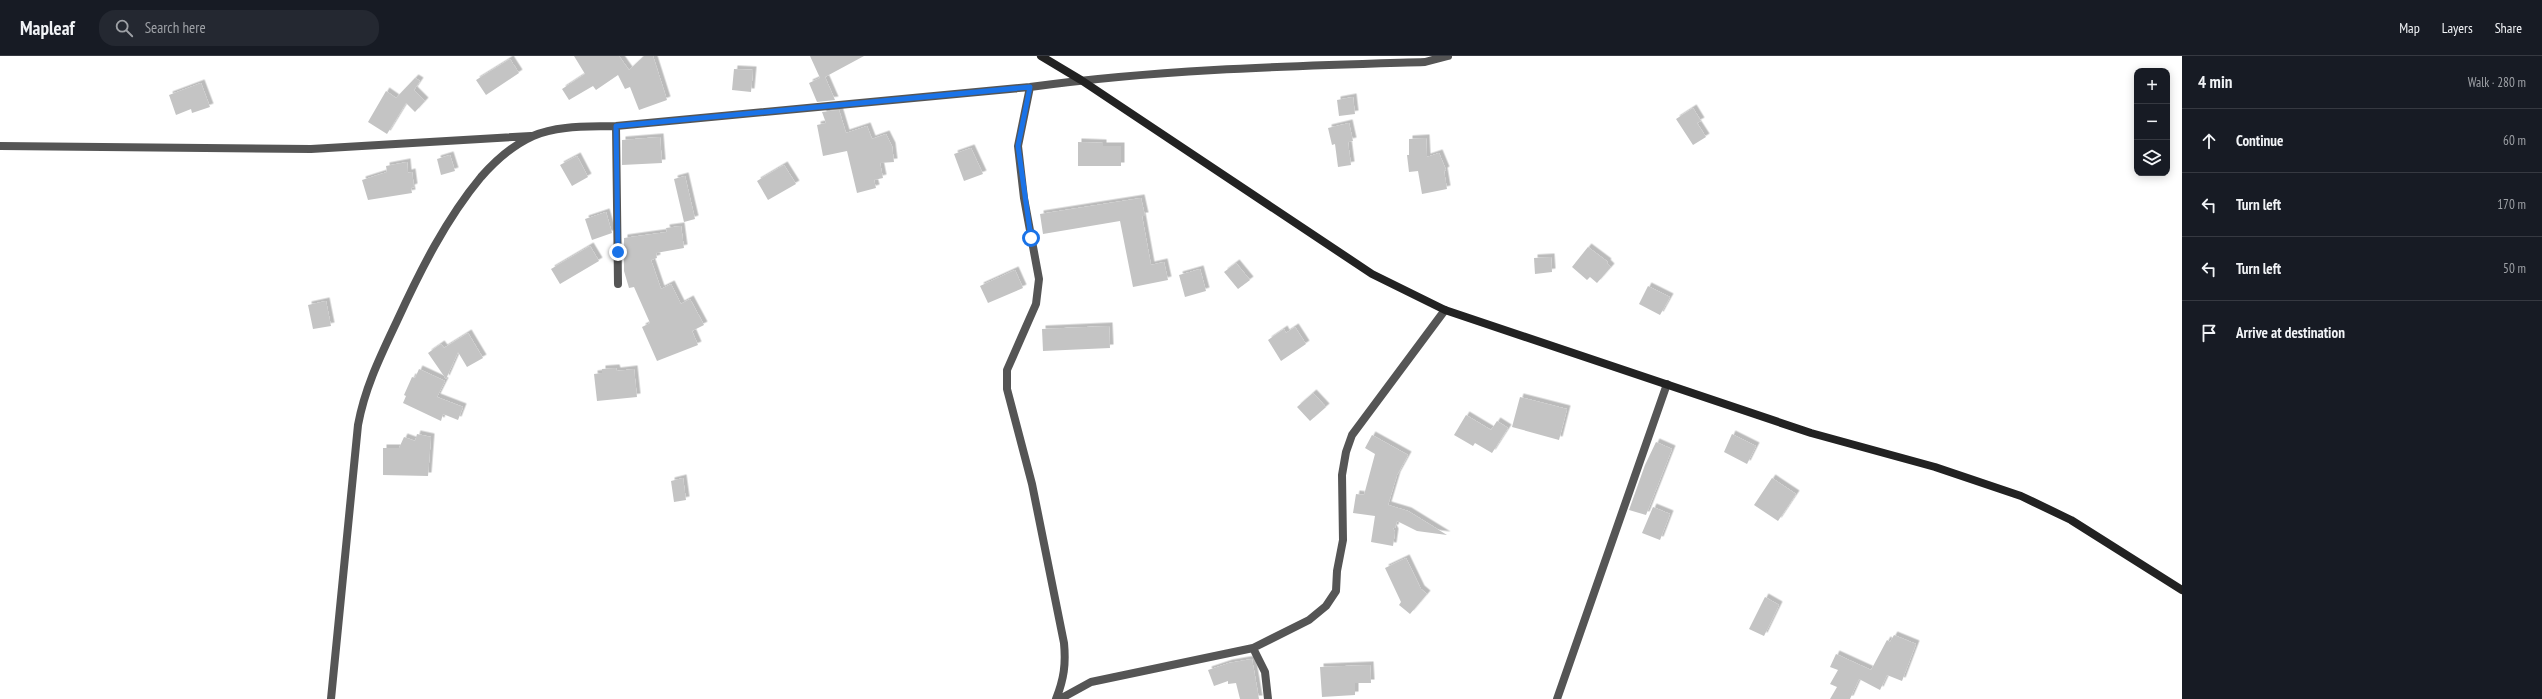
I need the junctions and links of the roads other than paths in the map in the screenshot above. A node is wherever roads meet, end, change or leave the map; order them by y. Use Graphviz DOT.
graph roads {
  1 [pos="1041,56"];
  2 [pos="1448,56"];
  3 [pos="1081,80"];
  4 [pos="1030,87"];
  5 [pos="616,126"];
  6 [pos="533,136"];
  7 [pos="0,146"];
  8 [pos="618,284"];
  9 [pos="1445,310"];
  10 [pos="1667,384"];
  11 [pos="2182,590"];
  12 [pos="1253,648"];
  13 [pos="331,699"];
  14 [pos="1056,699"];
  15 [pos="1060,699"];
  16 [pos="1268,699"];
  17 [pos="1557,699"];
  1 -- 3 [label="street"];
  2 -- 3 [label="street"];
  3 -- 4 [label="street"];
  3 -- 9 [label="street"];
  4 -- 5 [label="street"];
  4 -- 14 [label="street"];
  5 -- 6 [label="street"];
  5 -- 8 [label="street"];
  6 -- 7 [label="street"];
  6 -- 13 [label="street"];
  9 -- 10 [label="street"];
  9 -- 12 [label="street"];
  10 -- 11 [label="street"];
  10 -- 17 [label="street"];
  12 -- 15 [label="street"];
  12 -- 16 [label="street"];
}
